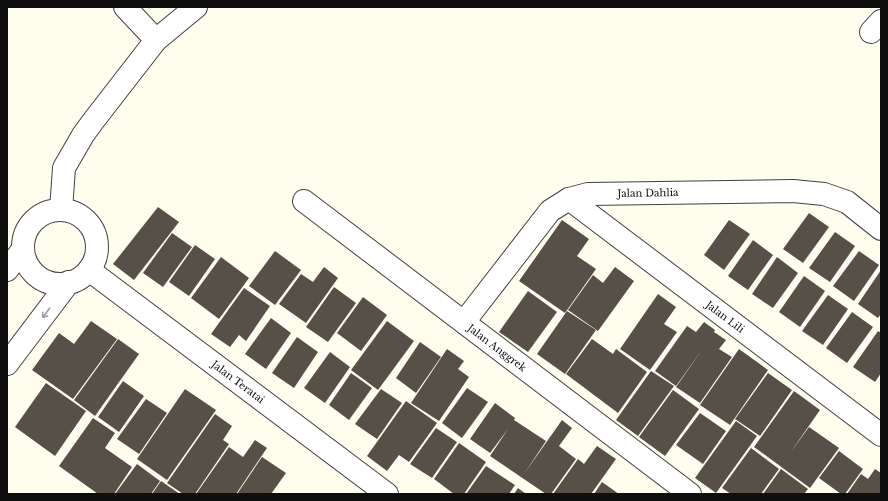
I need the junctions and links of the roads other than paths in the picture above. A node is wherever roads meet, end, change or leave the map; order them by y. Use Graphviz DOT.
graph roads {
  1 [pos="125,7"];
  2 [pos="196,7"];
  3 [pos="156,40"];
  4 [pos="570,199"];
  5 [pos="304,201"];
  6 [pos="61,210"];
  7 [pos="881,229"];
  8 [pos="23,249"];
  9 [pos="7,270"];
  10 [pos="89,270"];
  11 [pos="70,282"];
  12 [pos="464,322"];
  13 [pos="7,364"];
  14 [pos="881,435"];
  15 [pos="387,494"];
  16 [pos="690,494"];
  1 -- 3 [label="street"];
  2 -- 3 [label="street"];
  3 -- 6 [label="street"];
  4 -- 7 [label="street, Jalan Dahlia"];
  4 -- 12 [label="street, Jalan Dahlia"];
  4 -- 14 [label="street, Jalan Lili"];
  5 -- 12 [label="street, Jalan Anggrek"];
  6 -- 8 [label="street"];
  6 -- 10 [label="street"];
  8 -- 9 [label="street"];
  8 -- 11 [label="street"];
  10 -- 11 [label="street"];
  10 -- 15 [label="street, Jalan Teratai"];
  11 -- 13 [label="street, one-way"];
  12 -- 16 [label="street, Jalan Anggrek"];
}
